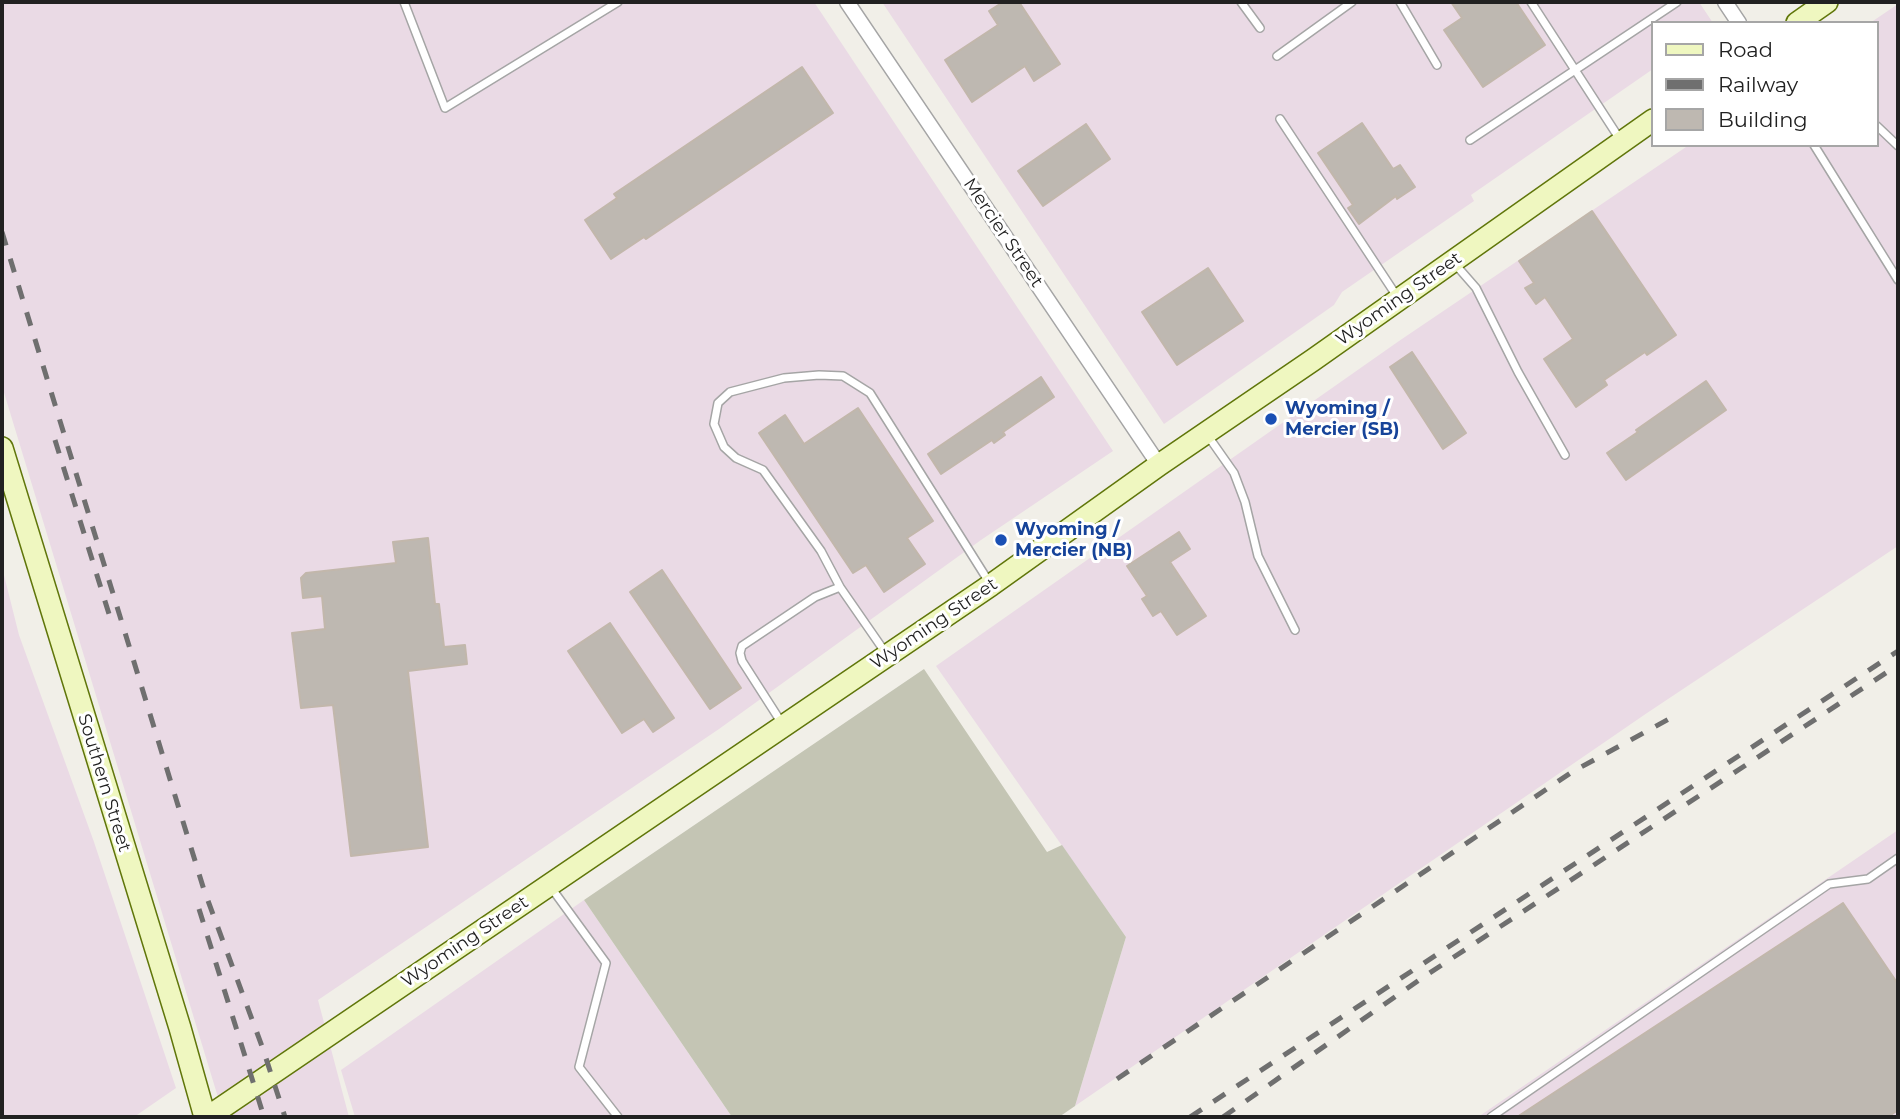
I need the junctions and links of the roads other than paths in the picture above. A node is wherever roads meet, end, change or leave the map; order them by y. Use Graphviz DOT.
graph roads {
  1 [pos="404,2"];
  2 [pos="618,2"];
  3 [pos="847,2"];
  4 [pos="1241,2"];
  5 [pos="1352,2"];
  6 [pos="1400,2"];
  7 [pos="1531,2"];
  8 [pos="1677,2"];
  9 [pos="1725,2"];
  10 [pos="1828,2"];
  11 [pos="1738,21"];
  12 [pos="1800,21"];
  13 [pos="1260,27"];
  14 [pos="1277,56"];
  15 [pos="1437,65"];
  16 [pos="1577,70"];
  17 [pos="1280,119"];
  18 [pos="1652,121"];
  19 [pos="1879,129"];
  20 [pos="1470,140"];
  21 [pos="1622,142"];
  22 [pos="1898,146"];
  23 [pos="1815,147"];
  24 [pos="1453,260"];
  25 [pos="1898,280"];
  26 [pos="1398,299"];
  27 [pos="1206,433"];
  28 [pos="2,448"];
  29 [pos="1565,455"];
  30 [pos="1159,465"];
  31 [pos="991,585"];
  32 [pos="840,587"];
  33 [pos="1295,630"];
  34 [pos="887,656"];
  35 [pos="784,726"];
  36 [pos="1898,858"];
  37 [pos="549,885"];
  38 [pos="206,1117"];
  39 [pos="618,1117"];
  40 [pos="1491,1117"];
  1 -- 2 [label="lane"];
  3 -- 30 [label="street, Mercier Street"];
  4 -- 13 [label="lane"];
  5 -- 14 [label="lane"];
  6 -- 15 [label="lane"];
  7 -- 16 [label="lane"];
  8 -- 16 [label="lane"];
  9 -- 11 [label="street"];
  10 -- 12 [label="main road"];
  16 -- 20 [label="lane"];
  16 -- 21 [label="lane"];
  17 -- 26 [label="lane"];
  18 -- 21 [label="main road, Wyoming Street"];
  19 -- 22 [label="lane"];
  21 -- 24 [label="main road, Wyoming Street"];
  23 -- 25 [label="lane"];
  24 -- 26 [label="main road, Wyoming Street"];
  24 -- 29 [label="lane"];
  26 -- 27 [label="main road, Wyoming Street"];
  27 -- 30 [label="main road, Wyoming Street"];
  27 -- 33 [label="lane"];
  28 -- 38 [label="main road, Southern Street"];
  30 -- 31 [label="main road, Wyoming Street"];
  31 -- 32 [label="lane"];
  31 -- 34 [label="main road, Wyoming Street"];
  32 -- 34 [label="lane"];
  32 -- 35 [label="lane"];
  34 -- 35 [label="main road, Wyoming Street"];
  35 -- 37 [label="main road, Wyoming Street"];
  36 -- 40 [label="lane"];
  37 -- 38 [label="main road, Wyoming Street"];
  37 -- 39 [label="lane"];
}
